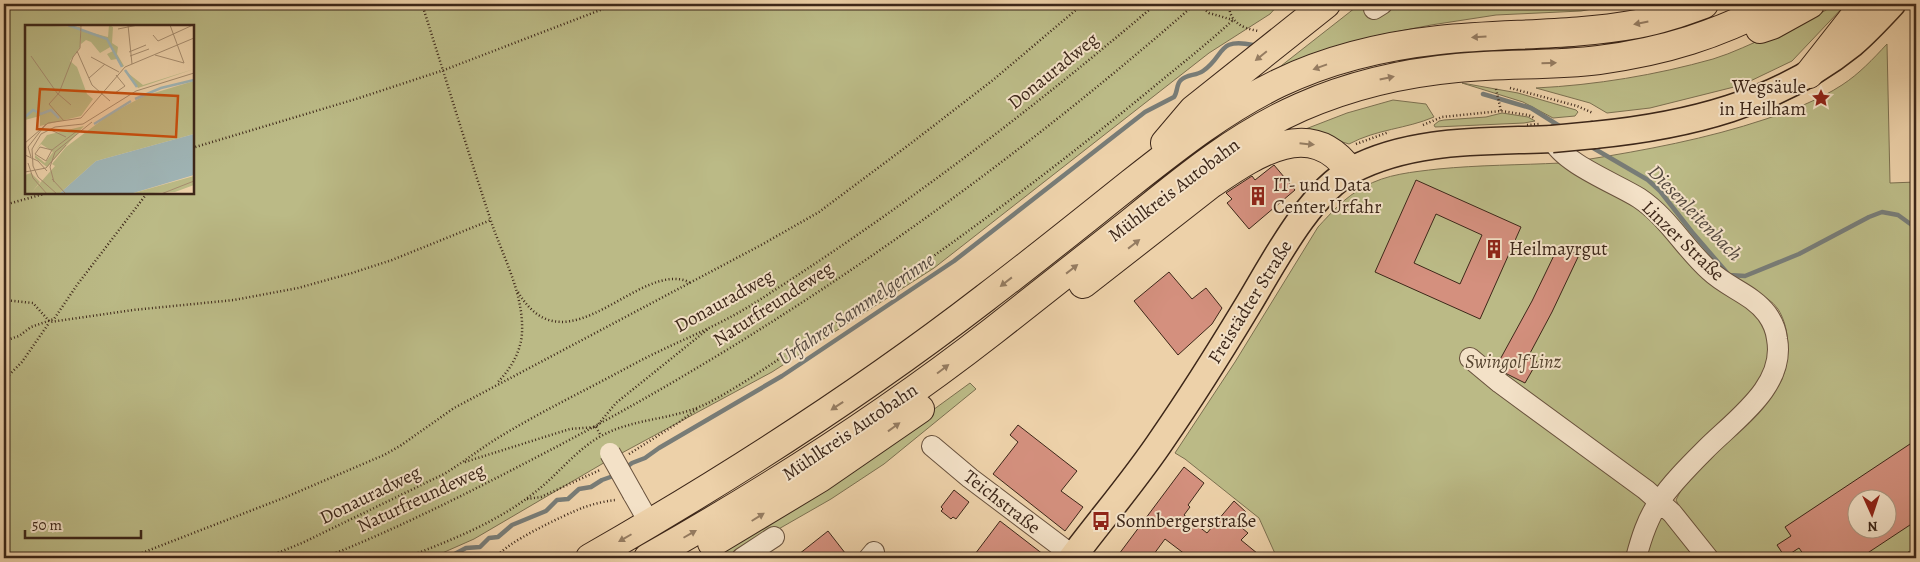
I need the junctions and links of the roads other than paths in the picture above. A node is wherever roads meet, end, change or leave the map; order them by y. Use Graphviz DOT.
graph roads {
  1 [pos="1326,4"];
  2 [pos="1704,4"];
  3 [pos="1776,4"];
  4 [pos="1810,4"];
  5 [pos="1886,6"];
  6 [pos="1681,45"];
  7 [pos="1809,74"];
  8 [pos="1546,130"];
  9 [pos="1350,171"];
  10 [pos="1127,186"];
  11 [pos="1470,358"];
  12 [pos="932,446"];
  13 [pos="615,458"];
  14 [pos="1659,502"];
  15 [pos="650,524"];
  16 [pos="774,537"];
  17 [pos="590,558"];
  18 [pos="648,558"];
  19 [pos="685,558"];
  20 [pos="742,558"];
  21 [pos="1073,558"];
  22 [pos="1636,558"];
  23 [pos="1708,558"];
  1 -- 10 [label="highway, one-way"];
  2 -- 10 [label="highway, Mühlkreis Autobahn, one-way"];
  3 -- 6 [label="highway, Mühlkreis Autobahn"];
  4 -- 6 [label="highway"];
  5 -- 7 [label="highway"];
  18 -- 6 [label="highway, Mühlkreis Autobahn, one-way"];
  7 -- 8 [label="main road, Freistädter Straße, bridge"];
  8 -- 9 [label="main road, Freistädter Straße"];
  8 -- 14 [label="street, Linzer Straße"];
  19 -- 9 [label="highway, one-way"];
  9 -- 21 [label="main road, Freistädter Straße"];
  10 -- 15 [label="highway, Mühlkreis Autobahn, one-way"];
  11 -- 14 [label="street"];
  12 -- 21 [label="street, Teichstraße"];
  13 -- 15 [label="street, bridge"];
  14 -- 22 [label="street, Linzer Straße"];
  14 -- 23 [label="street"];
  15 -- 17 [label="highway, Mühlkreis Autobahn, one-way"];
  16 -- 20 [label="street"];
}
